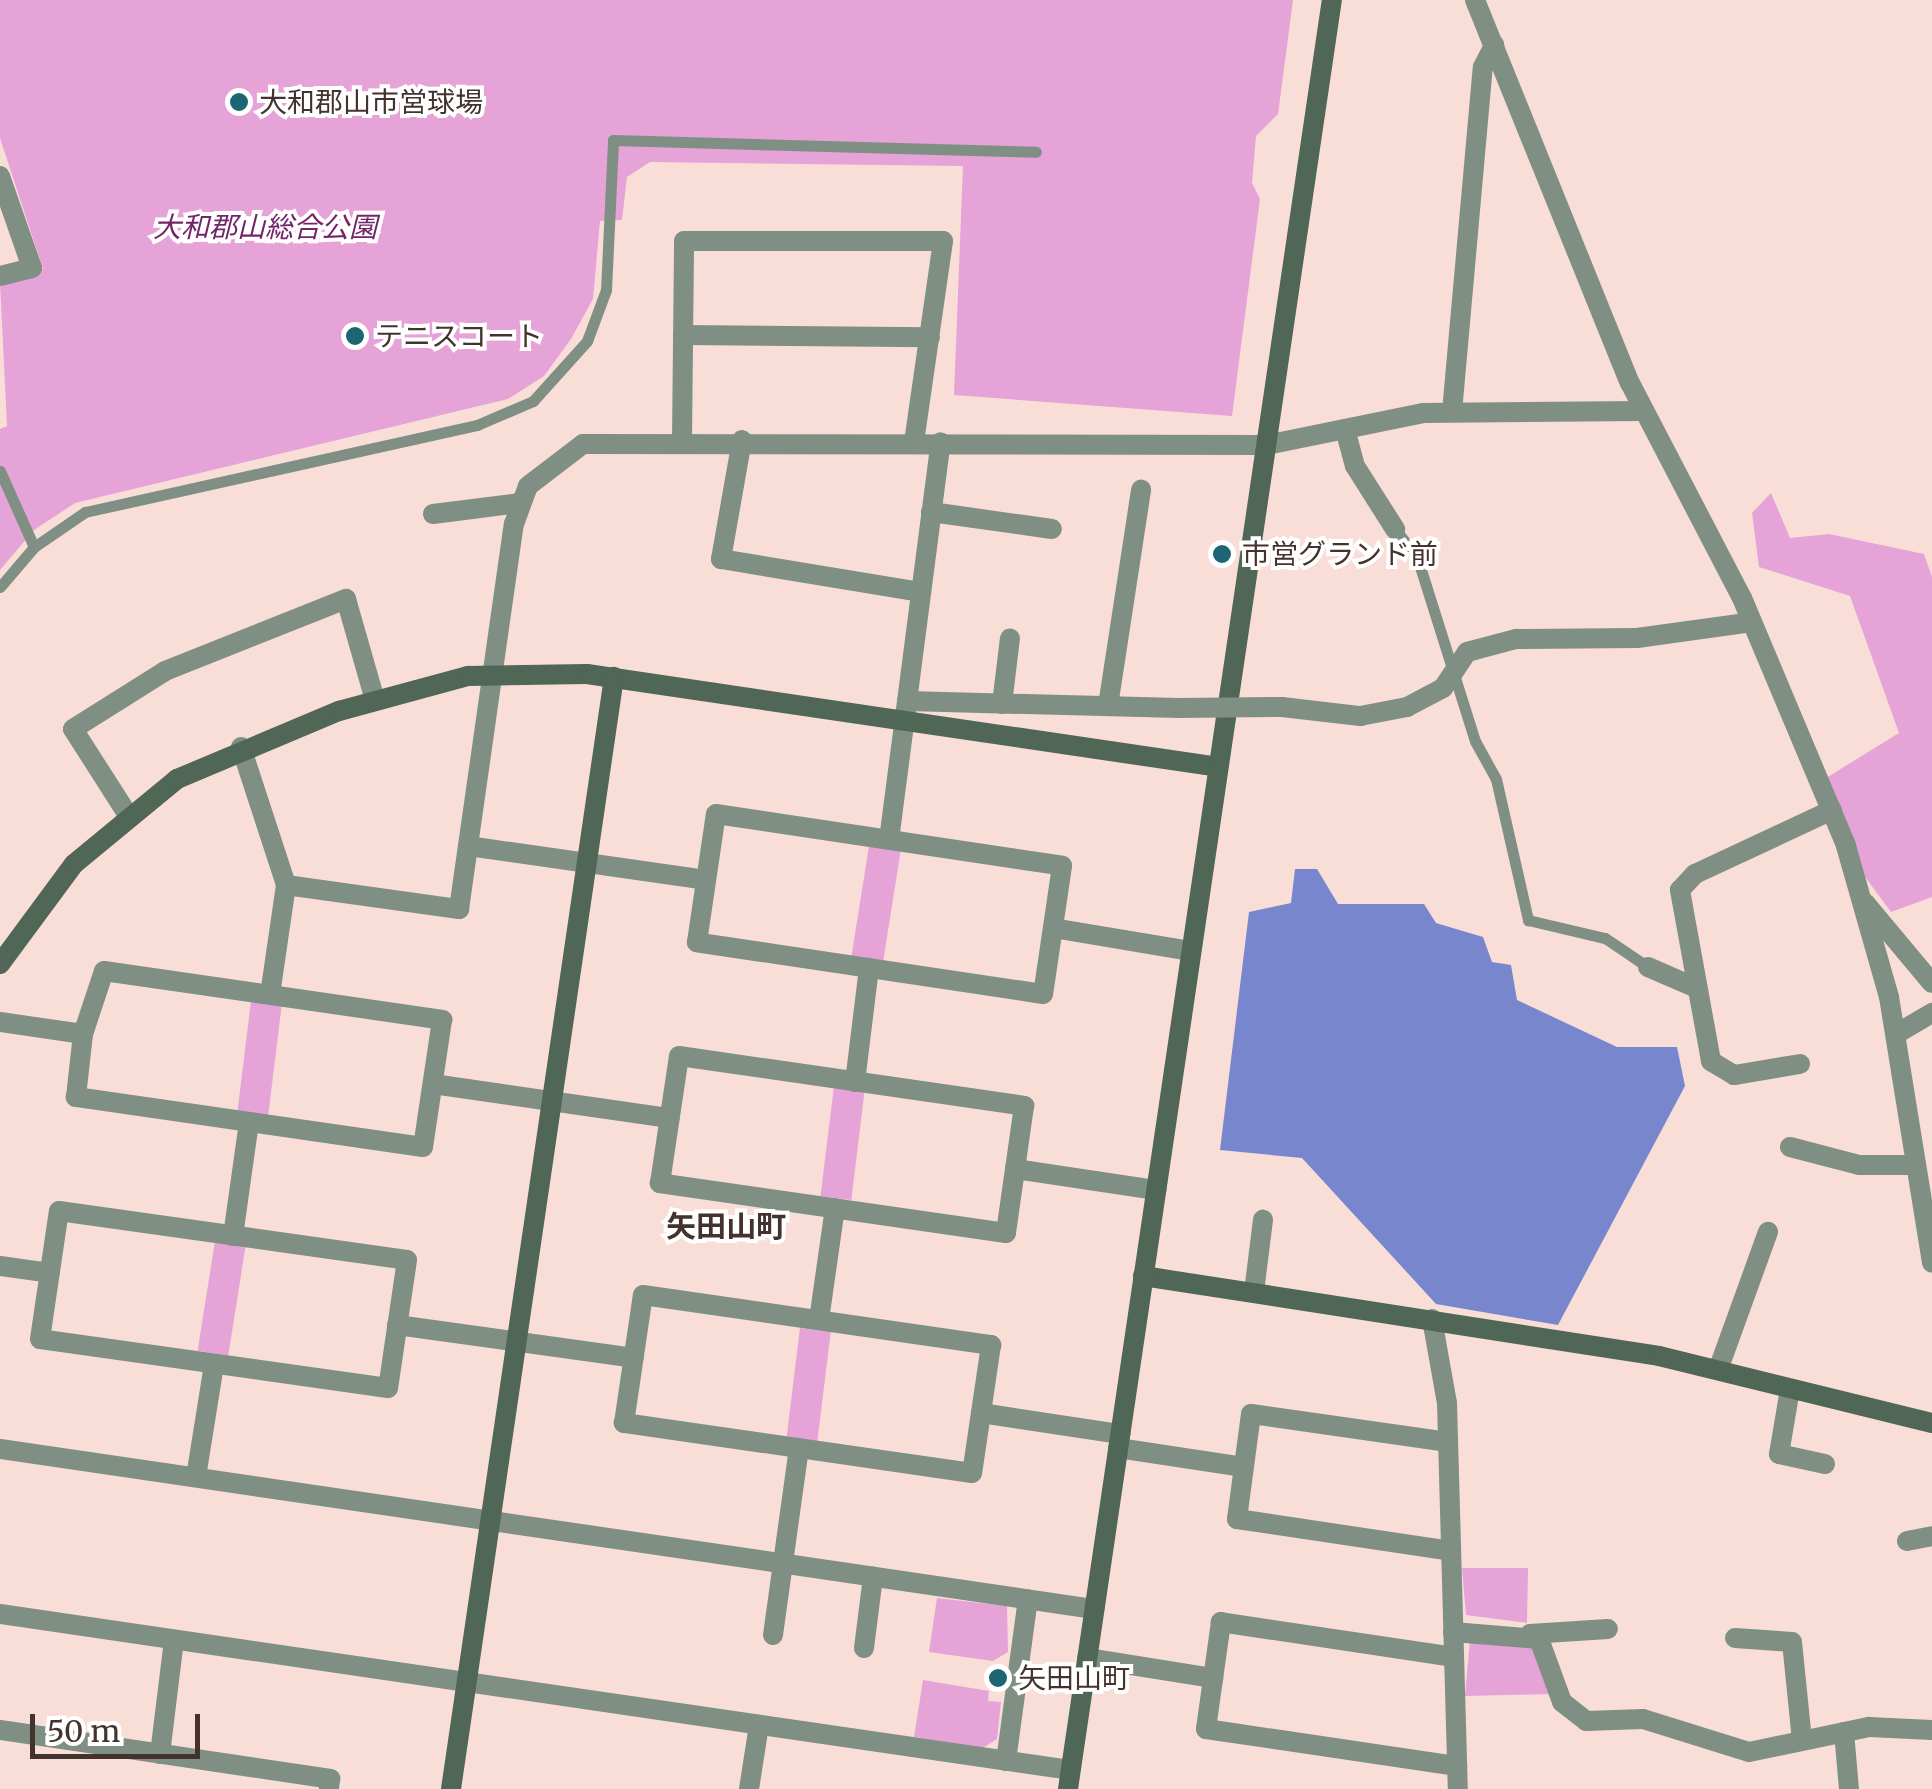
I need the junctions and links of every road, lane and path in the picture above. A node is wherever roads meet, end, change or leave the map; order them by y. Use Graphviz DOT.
graph roads {
  1 [pos="1332,0"];
  2 [pos="1475,0"];
  3 [pos="1494,45"];
  4 [pos="1036,152"];
  5 [pos="0,176"];
  6 [pos="0,276"];
  7 [pos="683,335"];
  8 [pos="930,338"];
  9 [pos="1643,411"];
  10 [pos="1452,412"];
  11 [pos="1344,429"];
  12 [pos="682,440"];
  13 [pos="742,440"];
  14 [pos="914,442"];
  15 [pos="941,442"];
  16 [pos="1266,445"];
  17 [pos="0,471"];
  18 [pos="1140,490"];
  19 [pos="520,502"];
  20 [pos="932,512"];
  21 [pos="432,514"];
  22 [pos="1052,529"];
  23 [pos="1395,529"];
  24 [pos="34,547"];
  25 [pos="0,587"];
  26 [pos="921,592"];
  27 [pos="1752,622"];
  28 [pos="1010,638"];
  29 [pos="1455,670"];
  30 [pos="493,674"];
  31 [pos="614,677"];
  32 [pos="375,700"];
  33 [pos="1002,704"];
  34 [pos="1108,706"];
  35 [pos="906,711"];
  36 [pos="241,747"];
  37 [pos="1218,767"];
  38 [pos="1832,810"];
  39 [pos="128,815"];
  40 [pos="889,840"];
  41 [pos="468,846"];
  42 [pos="587,863"];
  43 [pos="706,880"];
  44 [pos="286,884"];
  45 [pos="1864,902"];
  46 [pos="1053,928"];
  47 [pos="1191,951"];
  48 [pos="0,964"];
  49 [pos="1648,967"];
  50 [pos="870,968"];
  51 [pos="1932,984"];
  52 [pos="1692,986"];
  53 [pos="270,995"];
  54 [pos="1932,1013"];
  55 [pos="0,1022"];
  56 [pos="82,1034"];
  57 [pos="1896,1034"];
  58 [pos="1800,1064"];
  59 [pos="855,1082"];
  60 [pos="432,1084"];
  61 [pos="552,1102"];
  62 [pos="670,1118"];
  63 [pos="249,1122"];
  64 [pos="1790,1147"];
  65 [pos="1915,1165"];
  66 [pos="1015,1169"];
  67 [pos="1156,1190"];
  68 [pos="836,1208"];
  69 [pos="1263,1220"];
  70 [pos="1768,1232"];
  71 [pos="233,1236"];
  72 [pos="1932,1262"];
  73 [pos="0,1266"];
  74 [pos="50,1273"];
  75 [pos="1143,1276"];
  76 [pos="1254,1292"];
  77 [pos="1432,1318"];
  78 [pos="819,1320"];
  79 [pos="397,1325"];
  80 [pos="516,1342"];
  81 [pos="634,1358"];
  82 [pos="214,1364"];
  83 [pos="1718,1370"];
  84 [pos="1790,1388"];
  85 [pos="981,1412"];
  86 [pos="1932,1423"];
  87 [pos="1119,1441"];
  88 [pos="1448,1442"];
  89 [pos="799,1448"];
  90 [pos="0,1449"];
  91 [pos="1825,1464"];
  92 [pos="1244,1467"];
  93 [pos="196,1477"];
  94 [pos="490,1520"];
  95 [pos="1932,1536"];
  96 [pos="1908,1540"];
  97 [pos="1451,1551"];
  98 [pos="784,1564"];
  99 [pos="873,1577"];
  100 [pos="1028,1599"];
  101 [pos="1094,1609"];
  102 [pos="0,1614"];
  103 [pos="1608,1628"];
  104 [pos="1454,1632"];
  105 [pos="1530,1634"];
  106 [pos="773,1635"];
  107 [pos="1736,1638"];
  108 [pos="174,1640"];
  109 [pos="864,1648"];
  110 [pos="1087,1658"];
  111 [pos="1454,1658"];
  112 [pos="1213,1678"];
  113 [pos="466,1683"];
  114 [pos="759,1725"];
  115 [pos="0,1730"];
  116 [pos="1932,1730"];
  117 [pos="1844,1732"];
  118 [pos="1802,1740"];
  119 [pos="160,1754"];
  120 [pos="1006,1761"];
  121 [pos="1458,1766"];
  122 [pos="1069,1780"];
  123 [pos="329,1789"];
  124 [pos="451,1789"];
  125 [pos="750,1789"];
  126 [pos="1458,1789"];
  127 [pos="1849,1789"];
  1 -- 16 [label="street"];
  2 -- 3 [label="street"];
  3 -- 9 [label="street"];
  3 -- 10 [label="street"];
  4 -- 24 [label="lane"];
  5 -- 6 [label="street"];
  7 -- 8 [label="street"];
  7 -- 8 [label="street"];
  7 -- 12 [label="street"];
  8 -- 14 [label="street"];
  9 -- 10 [label="street"];
  9 -- 27 [label="street"];
  10 -- 11 [label="street"];
  11 -- 16 [label="street"];
  11 -- 23 [label="street"];
  12 -- 13 [label="street"];
  12 -- 19 [label="street"];
  13 -- 14 [label="street"];
  13 -- 26 [label="street"];
  14 -- 15 [label="street"];
  15 -- 16 [label="street"];
  15 -- 20 [label="street"];
  16 -- 37 [label="street"];
  17 -- 24 [label="lane"];
  18 -- 34 [label="street"];
  19 -- 21 [label="street"];
  19 -- 30 [label="street"];
  20 -- 22 [label="street"];
  20 -- 26 [label="street"];
  23 -- 29 [label="lane"];
  24 -- 25 [label="lane"];
  26 -- 35 [label="street"];
  27 -- 29 [label="street"];
  27 -- 38 [label="street"];
  28 -- 33 [label="street"];
  29 -- 34 [label="street, bridge"];
  29 -- 49 [label="lane"];
  30 -- 31 [label="street"];
  30 -- 32 [label="street"];
  30 -- 41 [label="street"];
  31 -- 35 [label="street"];
  31 -- 42 [label="street"];
  32 -- 36 [label="street"];
  32 -- 39 [label="street"];
  33 -- 34 [label="street"];
  33 -- 35 [label="street"];
  35 -- 37 [label="street"];
  35 -- 40 [label="street"];
  36 -- 39 [label="street"];
  36 -- 44 [label="street"];
  37 -- 47 [label="street"];
  38 -- 45 [label="street"];
  38 -- 52 [label="street"];
  39 -- 48 [label="street"];
  40 -- 43 [label="street"];
  40 -- 46 [label="street"];
  41 -- 42 [label="street"];
  41 -- 44 [label="street"];
  42 -- 43 [label="street"];
  42 -- 61 [label="street"];
  43 -- 50 [label="street"];
  44 -- 53 [label="street"];
  45 -- 51 [label="street"];
  45 -- 57 [label="street"];
  46 -- 47 [label="street"];
  46 -- 50 [label="street"];
  47 -- 67 [label="street"];
  49 -- 52 [label="street"];
  50 -- 59 [label="street"];
  52 -- 58 [label="street"];
  53 -- 56 [label="street"];
  53 -- 60 [label="street"];
  54 -- 57 [label="street"];
  55 -- 56 [label="street"];
  56 -- 63 [label="street"];
  57 -- 65 [label="street"];
  59 -- 62 [label="street"];
  59 -- 66 [label="street"];
  60 -- 61 [label="street"];
  60 -- 63 [label="street"];
  61 -- 62 [label="street"];
  61 -- 80 [label="street"];
  62 -- 68 [label="street"];
  63 -- 71 [label="street"];
  64 -- 65 [label="street"];
  65 -- 72 [label="street"];
  66 -- 67 [label="street"];
  66 -- 68 [label="street"];
  67 -- 75 [label="street"];
  68 -- 78 [label="street"];
  69 -- 76 [label="street"];
  70 -- 83 [label="street"];
  71 -- 74 [label="street"];
  71 -- 79 [label="street"];
  73 -- 74 [label="street"];
  74 -- 82 [label="street"];
  75 -- 76 [label="street"];
  75 -- 87 [label="street"];
  76 -- 77 [label="street"];
  77 -- 83 [label="street"];
  77 -- 88 [label="street"];
  78 -- 81 [label="street"];
  78 -- 85 [label="street"];
  79 -- 80 [label="street"];
  79 -- 82 [label="street"];
  80 -- 81 [label="street"];
  80 -- 94 [label="street"];
  81 -- 89 [label="street"];
  82 -- 93 [label="street"];
  83 -- 84 [label="street"];
  84 -- 86 [label="street"];
  84 -- 91 [label="street"];
  85 -- 87 [label="street"];
  85 -- 89 [label="street"];
  87 -- 92 [label="street"];
  87 -- 101 [label="street"];
  88 -- 92 [label="street"];
  88 -- 97 [label="street"];
  89 -- 98 [label="street"];
  90 -- 93 [label="street"];
  92 -- 97 [label="street"];
  93 -- 94 [label="street"];
  94 -- 98 [label="street"];
  94 -- 113 [label="street"];
  95 -- 96 [label="street"];
  97 -- 104 [label="street"];
  98 -- 99 [label="street"];
  98 -- 106 [label="street"];
  99 -- 100 [label="street"];
  99 -- 109 [label="street"];
  100 -- 101 [label="street"];
  100 -- 120 [label="street"];
  101 -- 110 [label="street"];
  102 -- 108 [label="street"];
  103 -- 105 [label="street"];
  104 -- 105 [label="street"];
  104 -- 111 [label="street"];
  105 -- 118 [label="street"];
  107 -- 118 [label="street"];
  108 -- 113 [label="street"];
  108 -- 119 [label="street"];
  110 -- 112 [label="street"];
  110 -- 122 [label="street"];
  111 -- 112 [label="street"];
  111 -- 121 [label="street"];
  112 -- 121 [label="street"];
  113 -- 114 [label="street"];
  113 -- 124 [label="street"];
  114 -- 120 [label="street"];
  114 -- 125 [label="street"];
  115 -- 119 [label="street"];
  116 -- 117 [label="street"];
  117 -- 118 [label="street"];
  117 -- 127 [label="street"];
  119 -- 123 [label="street"];
  120 -- 122 [label="street"];
  121 -- 126 [label="street"];
}
